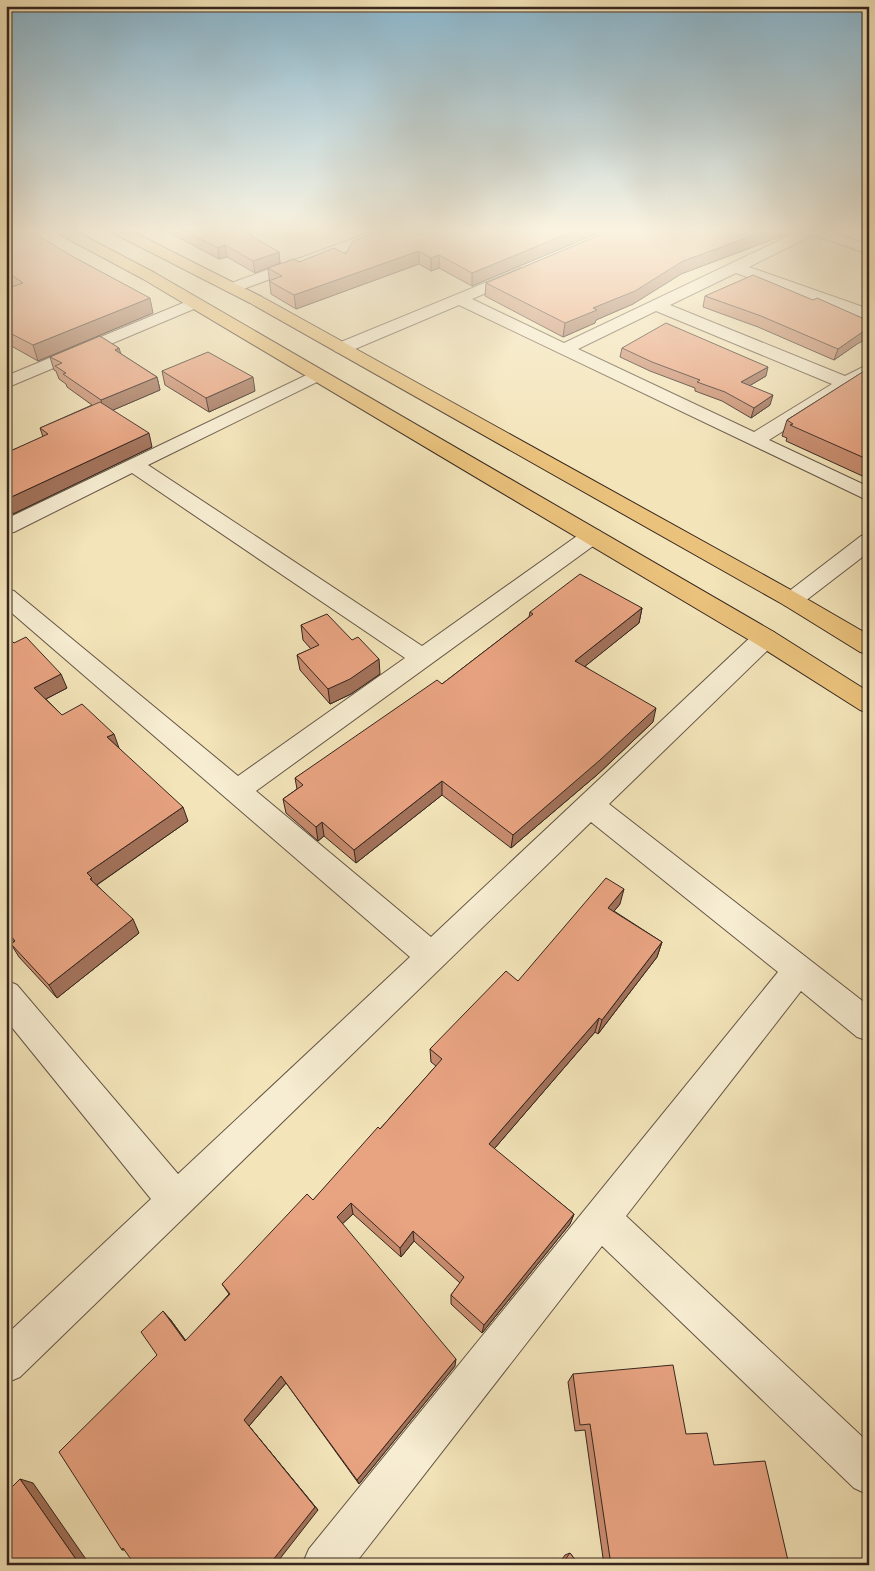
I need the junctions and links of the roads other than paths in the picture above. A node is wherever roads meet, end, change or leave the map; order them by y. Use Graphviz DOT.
graph roads {
  1 [pos="192,304"];
  2 [pos="197,304"];
  3 [pos="262,304"];
  4 [pos="443,304"];
  5 [pos="469,304"];
  6 [pos="839,304"];
  7 [pos="656,305"];
  8 [pos="869,315"];
  9 [pos="342,339"];
  10 [pos="564,349"];
  11 [pos="6,365"];
  12 [pos="869,369"];
  13 [pos="317,375"];
  14 [pos="14,380"];
  15 [pos="846,383"];
  16 [pos="755,440"];
  17 [pos="134,464"];
  18 [pos="869,494"];
  19 [pos="6,527"];
  20 [pos="592,536"];
  21 [pos="869,541"];
  22 [pos="6,596"];
  23 [pos="792,600"];
  24 [pos="765,638"];
  25 [pos="869,646"];
  26 [pos="422,658"];
  27 [pos="869,704"];
  28 [pos="237,791"];
  29 [pos="590,805"];
  30 [pos="432,956"];
  31 [pos="798,971"];
  32 [pos="6,994"];
  33 [pos="869,1026"];
  34 [pos="176,1201"];
  35 [pos="600,1219"];
  36 [pos="6,1363"];
  37 [pos="869,1473"];
  38 [pos="325,1565"];
  1 -- 14 [label="street"];
  2 -- 13 [label="main road"];
  3 -- 9 [label="main road"];
  4 -- 9 [label="street"];
  5 -- 10 [label="street"];
  6 -- 8 [label="street"];
  7 -- 10 [label="street"];
  7 -- 15 [label="street"];
  9 -- 23 [label="main road"];
  10 -- 16 [label="street"];
  11 -- 14 [label="street"];
  12 -- 15 [label="street"];
  13 -- 17 [label="street"];
  13 -- 20 [label="main road"];
  15 -- 16 [label="street"];
  16 -- 18 [label="street"];
  17 -- 19 [label="street"];
  17 -- 26 [label="street"];
  20 -- 24 [label="main road"];
  20 -- 26 [label="street"];
  21 -- 23 [label="street"];
  22 -- 28 [label="street"];
  23 -- 25 [label="main road"];
  24 -- 27 [label="main road"];
  24 -- 29 [label="street"];
  26 -- 28 [label="street"];
  28 -- 30 [label="street"];
  29 -- 30 [label="street"];
  29 -- 31 [label="street"];
  30 -- 34 [label="street"];
  31 -- 33 [label="street"];
  31 -- 35 [label="street"];
  32 -- 34 [label="street"];
  34 -- 36 [label="street"];
  35 -- 37 [label="street"];
  35 -- 38 [label="street"];
}
